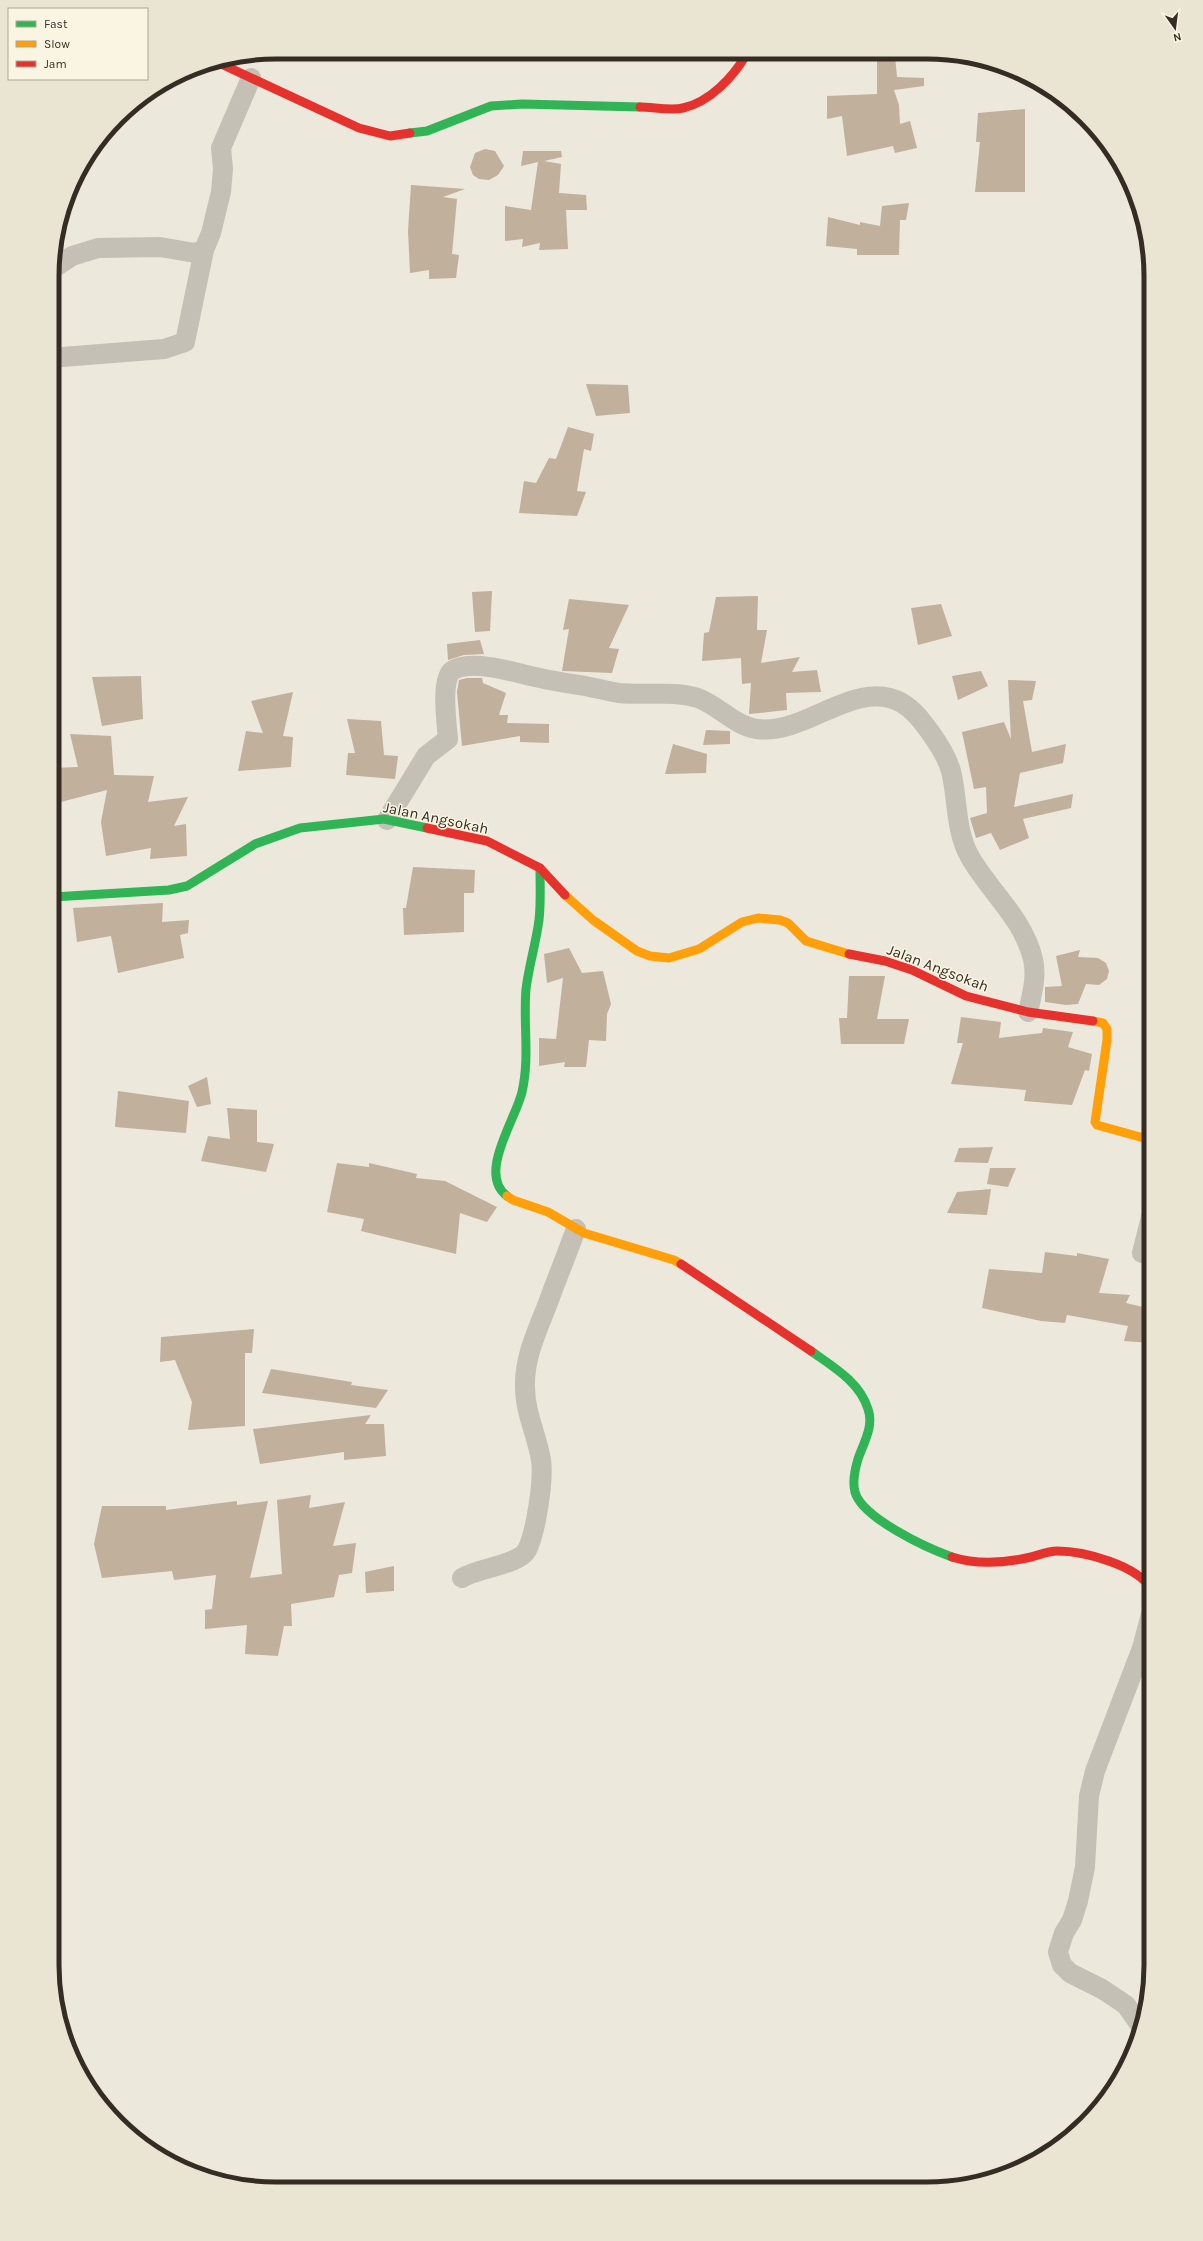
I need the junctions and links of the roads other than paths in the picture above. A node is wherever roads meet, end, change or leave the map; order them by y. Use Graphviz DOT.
graph roads {
  1 [pos="743,59"];
  2 [pos="224,65"];
  3 [pos="251,78"];
  4 [pos="204,250"];
  5 [pos="59,265"];
  6 [pos="62,357"];
  7 [pos="387,820"];
  8 [pos="540,868"];
  9 [pos="59,897"];
  10 [pos="1028,1012"];
  11 [pos="1144,1138"];
  12 [pos="576,1229"];
  13 [pos="1144,1245"];
  14 [pos="1142,1253"];
  15 [pos="462,1578"];
  16 [pos="1144,1578"];
  17 [pos="1144,1640"];
  18 [pos="1137,2021"];
  1 -- 3 [label="street"];
  2 -- 3 [label="street"];
  3 -- 4 [label="street"];
  4 -- 5 [label="street"];
  4 -- 6 [label="street"];
  7 -- 8 [label="street, Jalan Angsokah"];
  7 -- 9 [label="street, Jalan Angsokah"];
  7 -- 10 [label="street"];
  8 -- 10 [label="street, Jalan Angsokah"];
  8 -- 12 [label="street"];
  10 -- 11 [label="street, Jalan Angsokah"];
  12 -- 15 [label="street"];
  12 -- 16 [label="street"];
  13 -- 14 [label="street"];
  17 -- 18 [label="street"];
}
